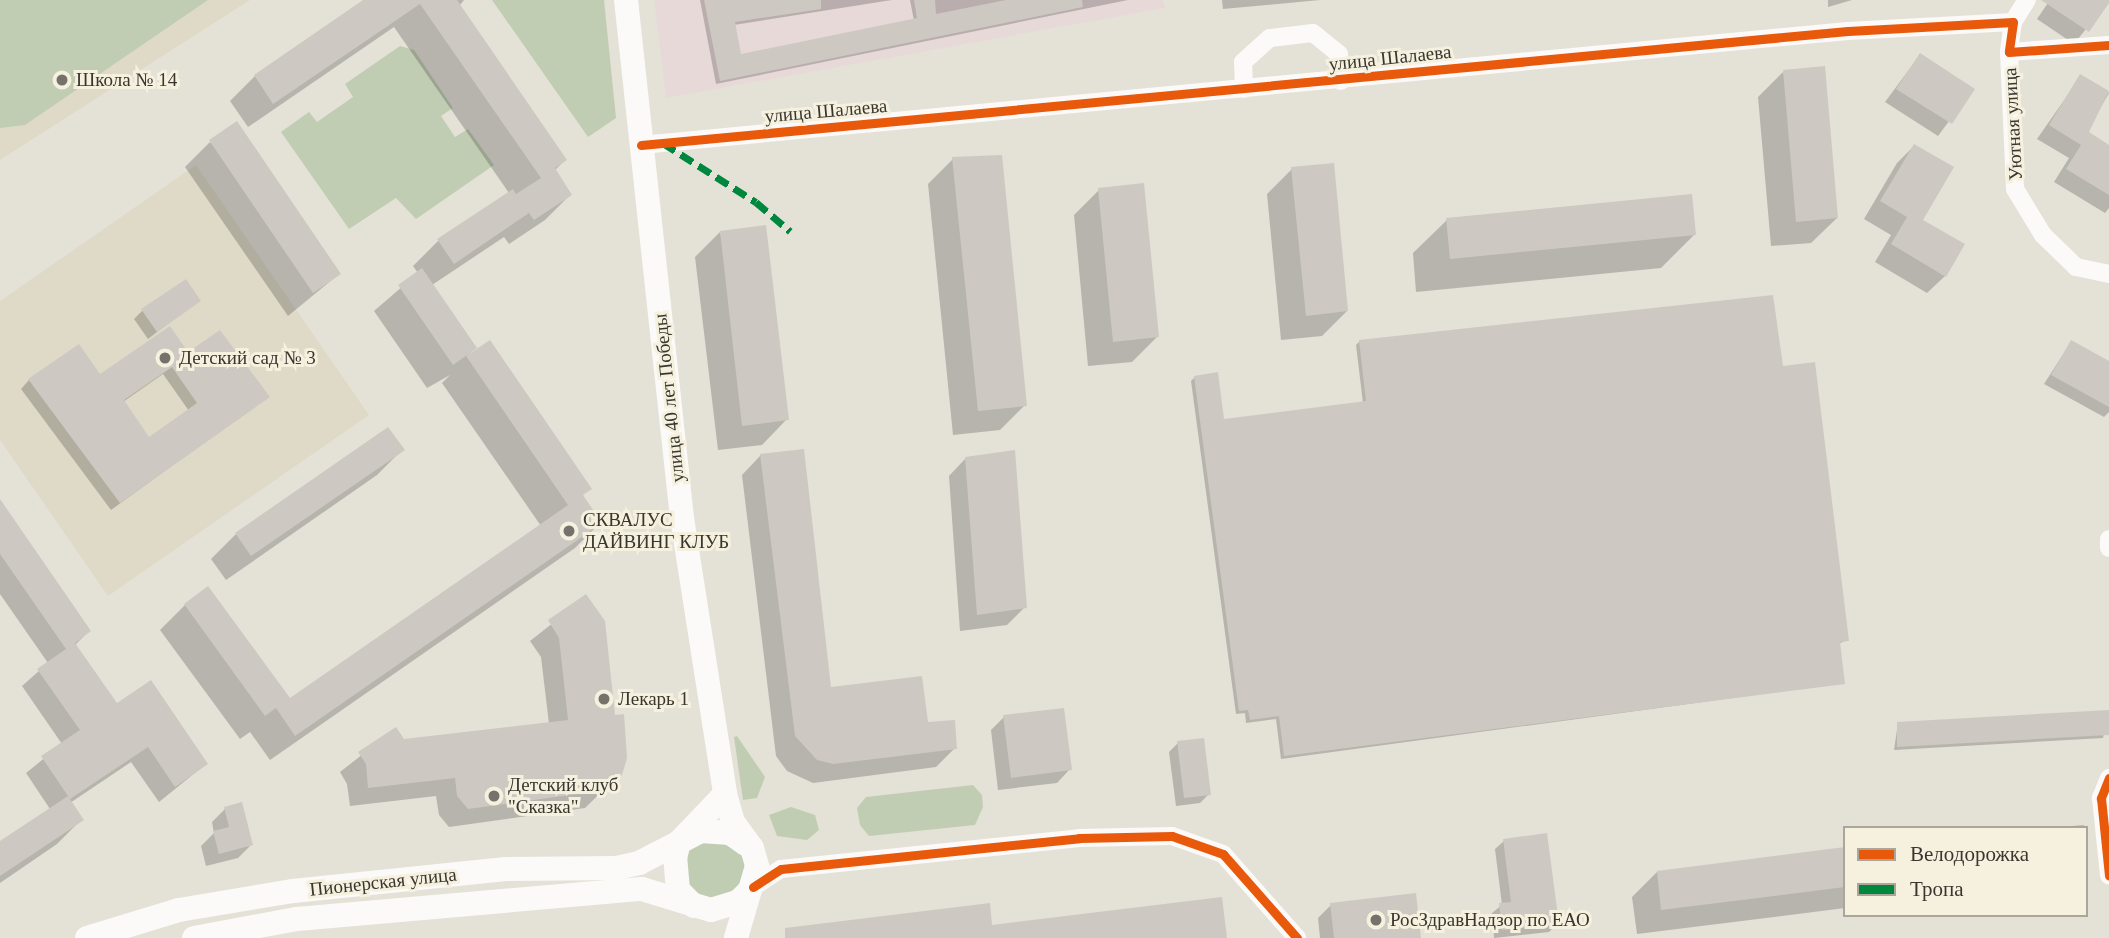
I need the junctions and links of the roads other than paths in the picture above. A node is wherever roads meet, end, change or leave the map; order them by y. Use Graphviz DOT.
graph roads {
  1 [pos="626,0"];
  2 [pos="2026,0"];
  3 [pos="2013,22"];
  4 [pos="2109,45"];
  5 [pos="2009,52"];
  6 [pos="1342,81"];
  7 [pos="1244,89"];
  8 [pos="641,145"];
  9 [pos="2109,274"];
  10 [pos="2109,778"];
  11 [pos="725,794"];
  12 [pos="679,842"];
  13 [pos="752,848"];
  14 [pos="781,869"];
  15 [pos="2109,876"];
  16 [pos="753,887"];
  17 [pos="690,903"];
  18 [pos="87,938"];
  19 [pos="194,938"];
  20 [pos="736,938"];
  21 [pos="1297,938"];
  1 -- 8 [label="main road, улица 40 лет Победы"];
  2 -- 3 [label="street"];
  3 -- 5 [label="street"];
  3 -- 6 [label="street, улица Шалаева"];
  4 -- 5 [label="street"];
  5 -- 9 [label="street, Уютная улица"];
  6 -- 7 [label="street, улица Шалаева"];
  6 -- 7 [label="street"];
  7 -- 8 [label="street, улица Шалаева"];
  8 -- 11 [label="main road, улица 40 лет Победы"];
  10 -- 15 [label="street"];
  11 -- 12 [label="main road"];
  11 -- 13 [label="main road, улица 40 лет Победы"];
  12 -- 13 [label="main road"];
  12 -- 17 [label="main road"];
  12 -- 18 [label="main road, Пионерская улица"];
  13 -- 14 [label="street"];
  13 -- 16 [label="main road"];
  14 -- 16 [label="street"];
  14 -- 21 [label="street"];
  16 -- 17 [label="main road"];
  16 -- 20 [label="main road"];
  17 -- 19 [label="main road, Пионерская улица"];
  17 -- 20 [label="main road"];
}
